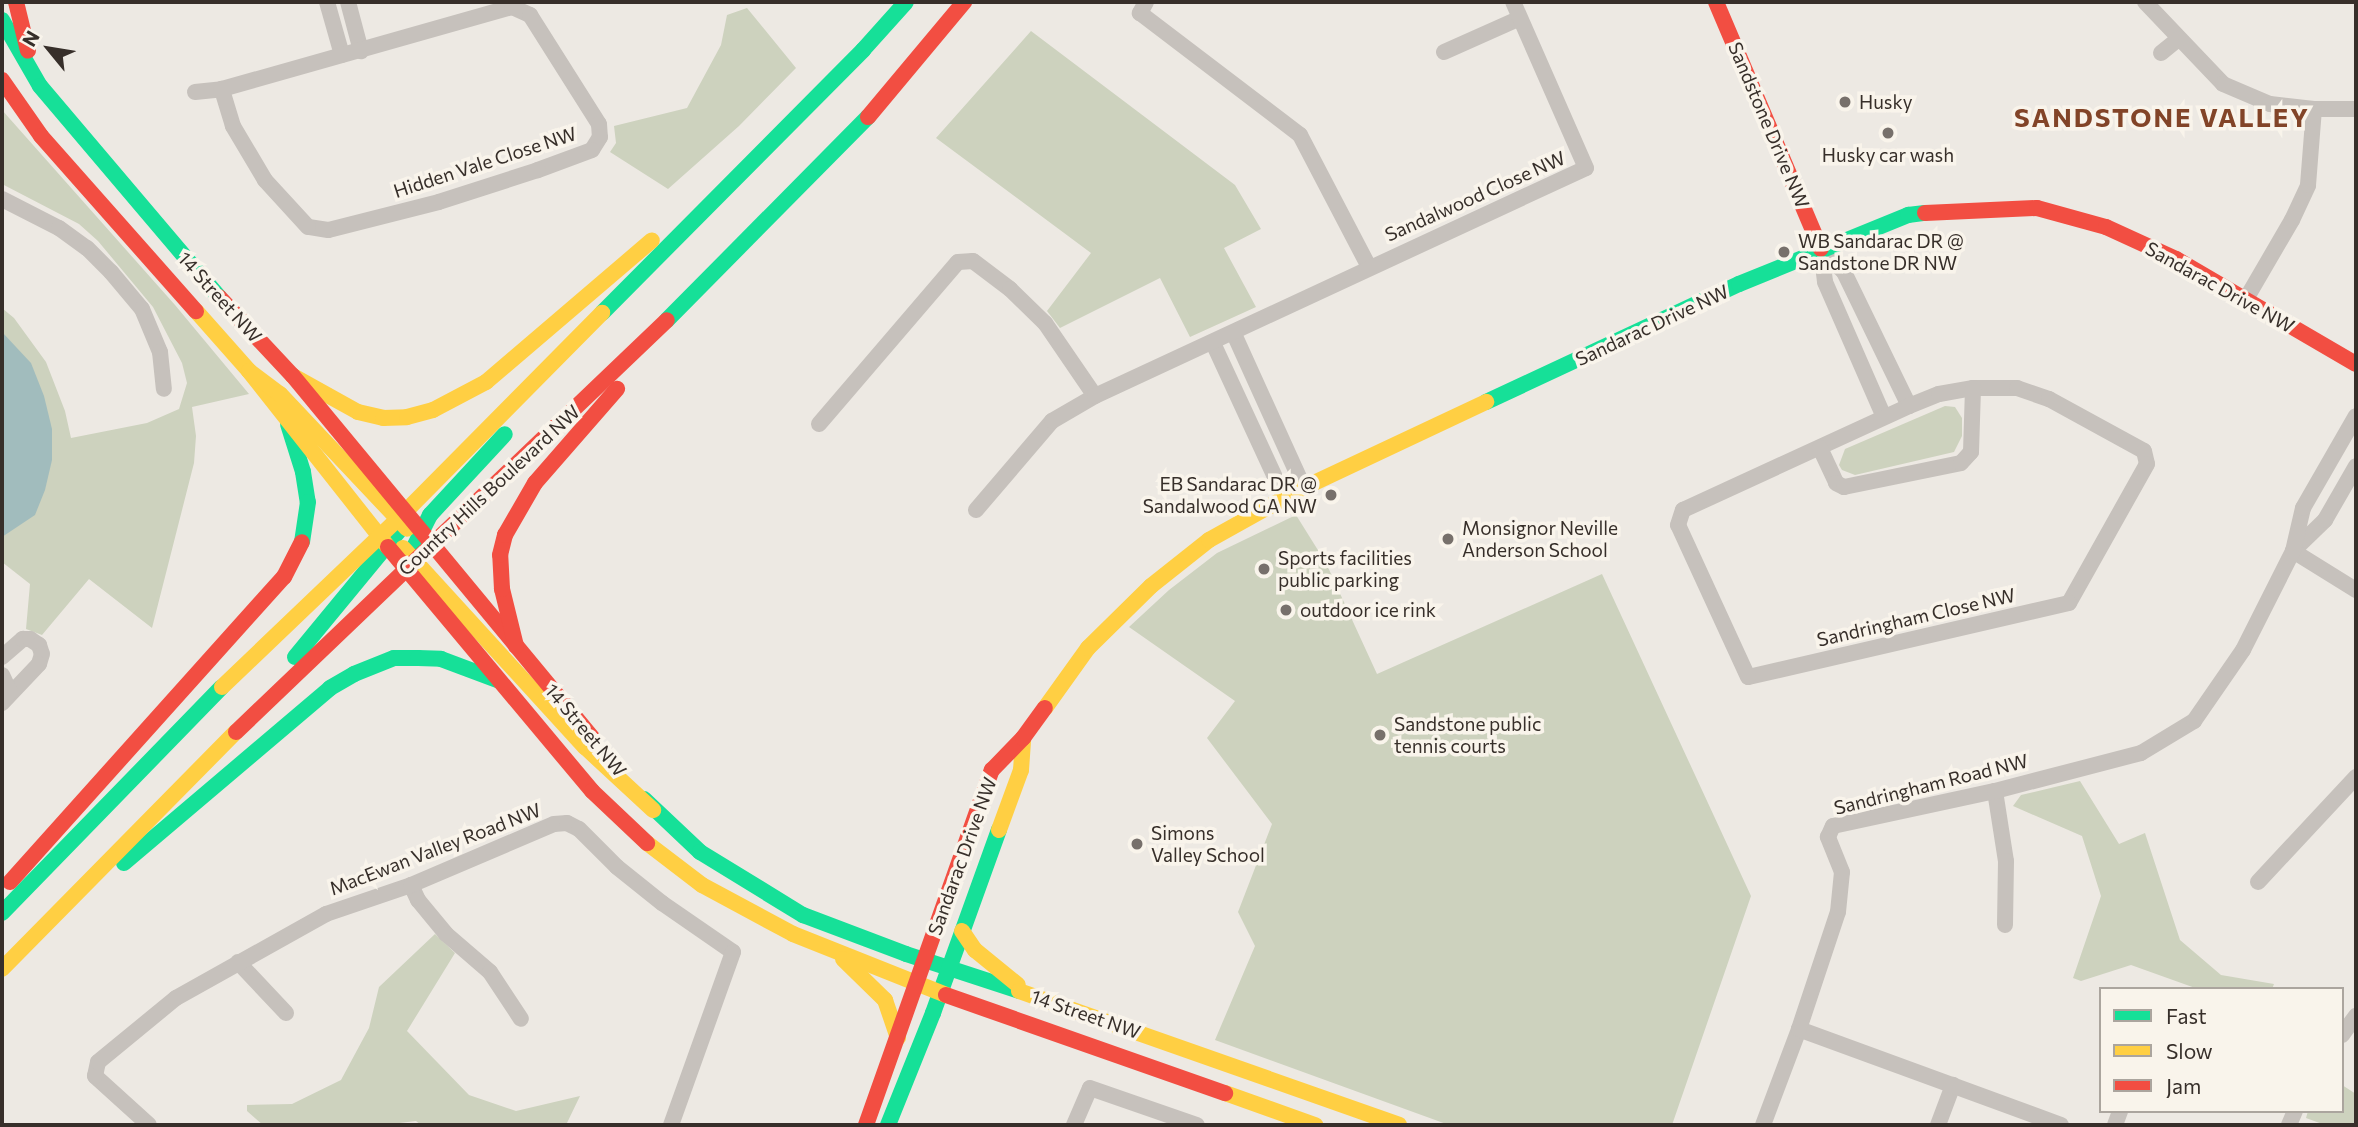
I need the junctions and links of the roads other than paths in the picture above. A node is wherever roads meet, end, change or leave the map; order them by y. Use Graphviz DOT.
graph roads {
  1 [pos="16,2"];
  2 [pos="327,2"];
  3 [pos="348,2"];
  4 [pos="906,2"];
  5 [pos="964,2"];
  6 [pos="1146,2"];
  7 [pos="1513,2"];
  8 [pos="1716,2"];
  9 [pos="2145,2"];
  10 [pos="1518,19"];
  11 [pos="2,20"];
  12 [pos="2178,39"];
  13 [pos="863,50"];
  14 [pos="361,51"];
  15 [pos="1444,52"];
  16 [pos="2161,53"];
  17 [pos="342,55"];
  18 [pos="2,80"];
  19 [pos="40,86"];
  20 [pos="222,89"];
  21 [pos="195,92"];
  22 [pos="2314,109"];
  23 [pos="2356,109"];
  24 [pos="2,199"];
  25 [pos="1821,249"];
  26 [pos="1369,267"];
  27 [pos="720,270"];
  28 [pos="2246,299"];
  29 [pos="1234,334"];
  30 [pos="1213,343"];
  31 [pos="2356,364"];
  32 [pos="249,371"];
  33 [pos="293,376"];
  34 [pos="1973,388"];
  35 [pos="164,389"];
  36 [pos="1095,396"];
  37 [pos="1909,406"];
  38 [pos="2356,416"];
  39 [pos="1884,417"];
  40 [pos="288,424"];
  41 [pos="819,424"];
  42 [pos="1820,448"];
  43 [pos="2356,466"];
  44 [pos="1304,488"];
  45 [pos="1284,497"];
  46 [pos="976,510"];
  47 [pos="402,519"];
  48 [pos="419,533"];
  49 [pos="385,541"];
  50 [pos="434,544"];
  51 [pos="2292,551"];
  52 [pos="409,561"];
  53 [pos="2356,590"];
  54 [pos="516,646"];
  55 [pos="2,657"];
  56 [pos="2,675"];
  57 [pos="496,680"];
  58 [pos="6,698"];
  59 [pos="234,734"];
  60 [pos="1023,738"];
  61 [pos="2356,777"];
  62 [pos="1995,791"];
  63 [pos="653,810"];
  64 [pos="89,880"];
  65 [pos="2258,882"];
  66 [pos="411,885"];
  67 [pos="2,895"];
  68 [pos="2,913"];
  69 [pos="2005,925"];
  70 [pos="962,931"];
  71 [pos="835,950"];
  72 [pos="925,959"];
  73 [pos="238,962"];
  74 [pos="949,968"];
  75 [pos="2,969"];
  76 [pos="916,984"];
  77 [pos="940,993"];
  78 [pos="1028,994"];
  79 [pos="286,1013"];
  80 [pos="2356,1016"];
  81 [pos="521,1019"];
  82 [pos="1799,1029"];
  83 [pos="2344,1032"];
  84 [pos="898,1038"];
  85 [pos="1953,1085"];
  86 [pos="149,1125"];
  87 [pos="671,1125"];
  88 [pos="866,1125"];
  89 [pos="888,1125"];
  90 [pos="1074,1125"];
  91 [pos="1198,1125"];
  92 [pos="1315,1125"];
  93 [pos="1399,1125"];
  94 [pos="1762,1125"];
  95 [pos="1938,1125"];
  96 [pos="2061,1125"];
  1 -- 19 [label="main road"];
  2 -- 17 [label="street"];
  3 -- 14 [label="street"];
  4 -- 13 [label="main road"];
  5 -- 27 [label="main road, Country Hills Boulevard NW"];
  6 -- 26 [label="street"];
  7 -- 10 [label="street, Sandalwood Close NW"];
  8 -- 25 [label="main road, Sandstone Drive NW"];
  9 -- 12 [label="street"];
  10 -- 15 [label="street"];
  10 -- 26 [label="street, Sandalwood Close NW"];
  11 -- 19 [label="main road, 14 Street NW"];
  12 -- 16 [label="street"];
  12 -- 22 [label="street"];
  13 -- 33 [label="main road"];
  13 -- 47 [label="main road"];
  13 -- 48 [label="main road"];
  14 -- 17 [label="street, Hidden Vale Close NW"];
  14 -- 20 [label="street, Hidden Vale Close NW"];
  17 -- 20 [label="street, Hidden Vale Close NW"];
  18 -- 32 [label="main road, 14 Street NW"];
  19 -- 33 [label="main road, 14 Street NW"];
  20 -- 21 [label="street, Hidden Vale Close NW"];
  22 -- 23 [label="street"];
  22 -- 28 [label="street"];
  24 -- 35 [label="street"];
  25 -- 28 [label="main road, Sandarac Drive NW"];
  25 -- 37 [label="street"];
  25 -- 39 [label="street"];
  25 -- 44 [label="main road, Sandarac Drive NW"];
  26 -- 29 [label="street, Sandalwood Close NW"];
  27 -- 50 [label="main road, Country Hills Boulevard NW"];
  27 -- 54 [label="main road"];
  28 -- 31 [label="main road, Sandarac Drive NW"];
  29 -- 30 [label="street, Sandalwood Close NW"];
  29 -- 44 [label="street"];
  30 -- 36 [label="street, Sandalwood Close NW"];
  30 -- 45 [label="street"];
  32 -- 40 [label="main road, 14 Street NW"];
  32 -- 47 [label="main road"];
  33 -- 47 [label="main road, 14 Street NW"];
  34 -- 37 [label="street, Sandringham Close NW"];
  34 -- 42 [label="street"];
  34 -- 42 [label="street, Sandringham Close NW"];
  36 -- 41 [label="street"];
  36 -- 46 [label="street, Sandalwood Close NW"];
  37 -- 39 [label="street, Sandringham Close NW"];
  38 -- 51 [label="street, Sandringham Road NW"];
  39 -- 42 [label="street, Sandringham Close NW"];
  40 -- 49 [label="main road, 14 Street NW"];
  40 -- 67 [label="main road"];
  43 -- 51 [label="street, Sandringham Road NW"];
  44 -- 45 [label="main road, Sandarac Drive NW"];
  45 -- 60 [label="main road, Sandarac Drive NW"];
  47 -- 48 [label="main road, 14 Street NW"];
  47 -- 49 [label="main road"];
  48 -- 50 [label="main road, 14 Street NW"];
  48 -- 52 [label="main road"];
  49 -- 52 [label="main road, 14 Street NW"];
  49 -- 59 [label="main road"];
  49 -- 68 [label="main road"];
  50 -- 52 [label="main road, Country Hills Boulevard NW"];
  50 -- 54 [label="main road, 14 Street NW"];
  51 -- 53 [label="street"];
  51 -- 62 [label="street, Sandringham Road NW"];
  52 -- 57 [label="main road, 14 Street NW"];
  52 -- 59 [label="main road, Country Hills Boulevard NW"];
  52 -- 63 [label="main road"];
  54 -- 63 [label="main road, 14 Street NW"];
  55 -- 58 [label="street"];
  56 -- 58 [label="street"];
  57 -- 64 [label="main road"];
  57 -- 71 [label="main road, 14 Street NW"];
  59 -- 64 [label="main road, Country Hills Boulevard NW"];
  60 -- 70 [label="main road, Sandarac Drive NW"];
  60 -- 72 [label="main road, Sandarac Drive NW"];
  61 -- 65 [label="street"];
  62 -- 69 [label="street"];
  62 -- 82 [label="street, Sandringham Road NW"];
  63 -- 72 [label="main road, 14 Street NW"];
  64 -- 75 [label="main road, Country Hills Boulevard NW"];
  66 -- 73 [label="street, MacEwan Valley Road NW"];
  66 -- 81 [label="street"];
  66 -- 87 [label="street, MacEwan Valley Road NW"];
  70 -- 74 [label="main road, Sandarac Drive NW"];
  70 -- 78 [label="main road"];
  71 -- 76 [label="main road, 14 Street NW"];
  71 -- 84 [label="main road"];
  72 -- 74 [label="main road, 14 Street NW"];
  72 -- 76 [label="main road, Sandarac Drive NW"];
  73 -- 79 [label="street"];
  73 -- 86 [label="street, MacEwan Valley Road NW"];
  74 -- 77 [label="main road, Sandarac Drive NW"];
  74 -- 78 [label="main road, 14 Street NW"];
  76 -- 77 [label="main road, 14 Street NW"];
  76 -- 84 [label="main road, Sandarac Drive NW"];
  77 -- 89 [label="main road, Sandarac Drive NW"];
  77 -- 92 [label="main road, 14 Street NW"];
  78 -- 93 [label="main road, 14 Street NW"];
  80 -- 83 [label="street"];
  82 -- 85 [label="street"];
  82 -- 94 [label="street"];
  84 -- 88 [label="main road, Sandarac Drive NW"];
  85 -- 95 [label="street"];
  85 -- 96 [label="street"];
  90 -- 91 [label="street"];
}
